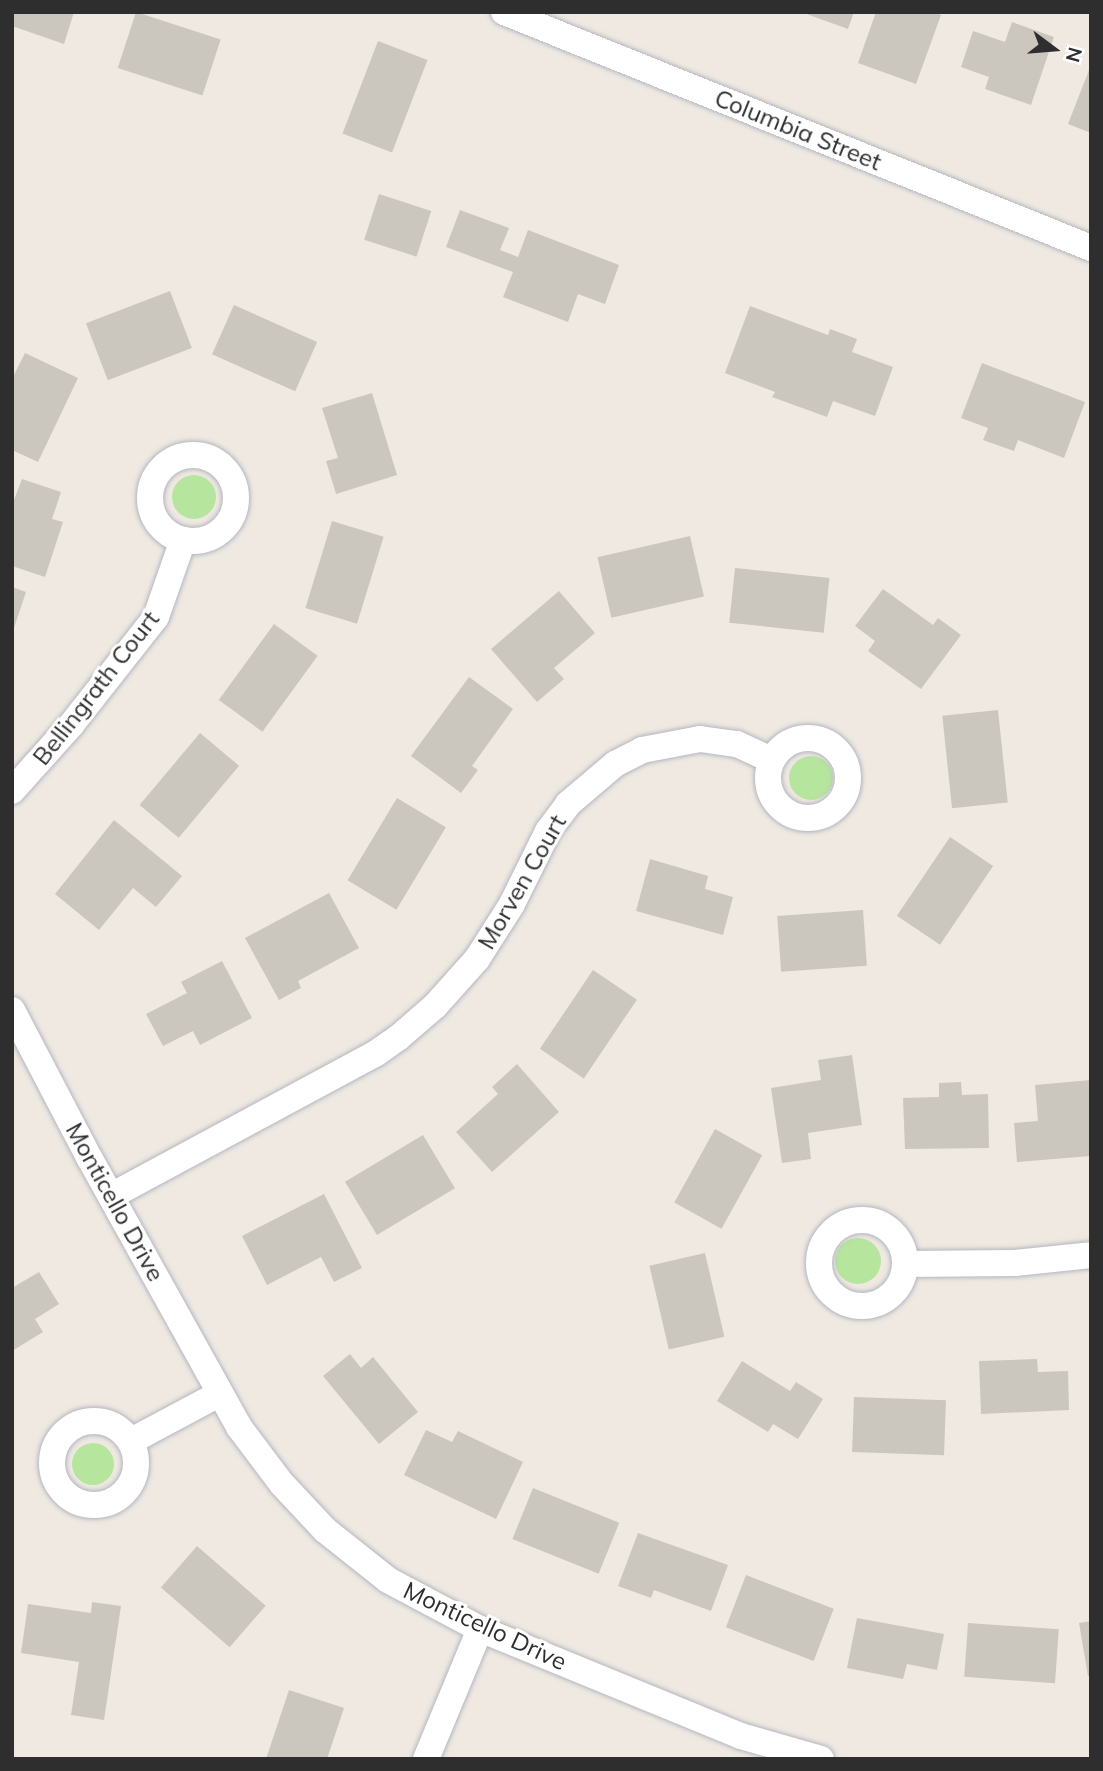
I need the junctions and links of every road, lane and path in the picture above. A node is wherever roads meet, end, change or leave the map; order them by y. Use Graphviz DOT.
graph roads {
  1 [pos="504,12"];
  2 [pos="1091,248"];
  3 [pos="183,540"];
  4 [pos="772,760"];
  5 [pos="12,791"];
  6 [pos="12,1010"];
  7 [pos="111,1196"];
  8 [pos="1091,1255"];
  9 [pos="905,1265"];
  10 [pos="219,1394"];
  11 [pos="131,1441"];
  12 [pos="480,1629"];
  13 [pos="426,1759"];
  14 [pos="821,1759"];
  1 -- 2 [label="street, Columbia Street"];
  3 -- 5 [label="street, Bellingrath Court"];
  4 -- 7 [label="street, Morven Court"];
  6 -- 7 [label="street, Monticello Drive"];
  7 -- 10 [label="street, Monticello Drive"];
  8 -- 9 [label="street"];
  10 -- 11 [label="street"];
  10 -- 12 [label="street, Monticello Drive"];
  12 -- 13 [label="street"];
  12 -- 14 [label="street, Monticello Drive"];
}
